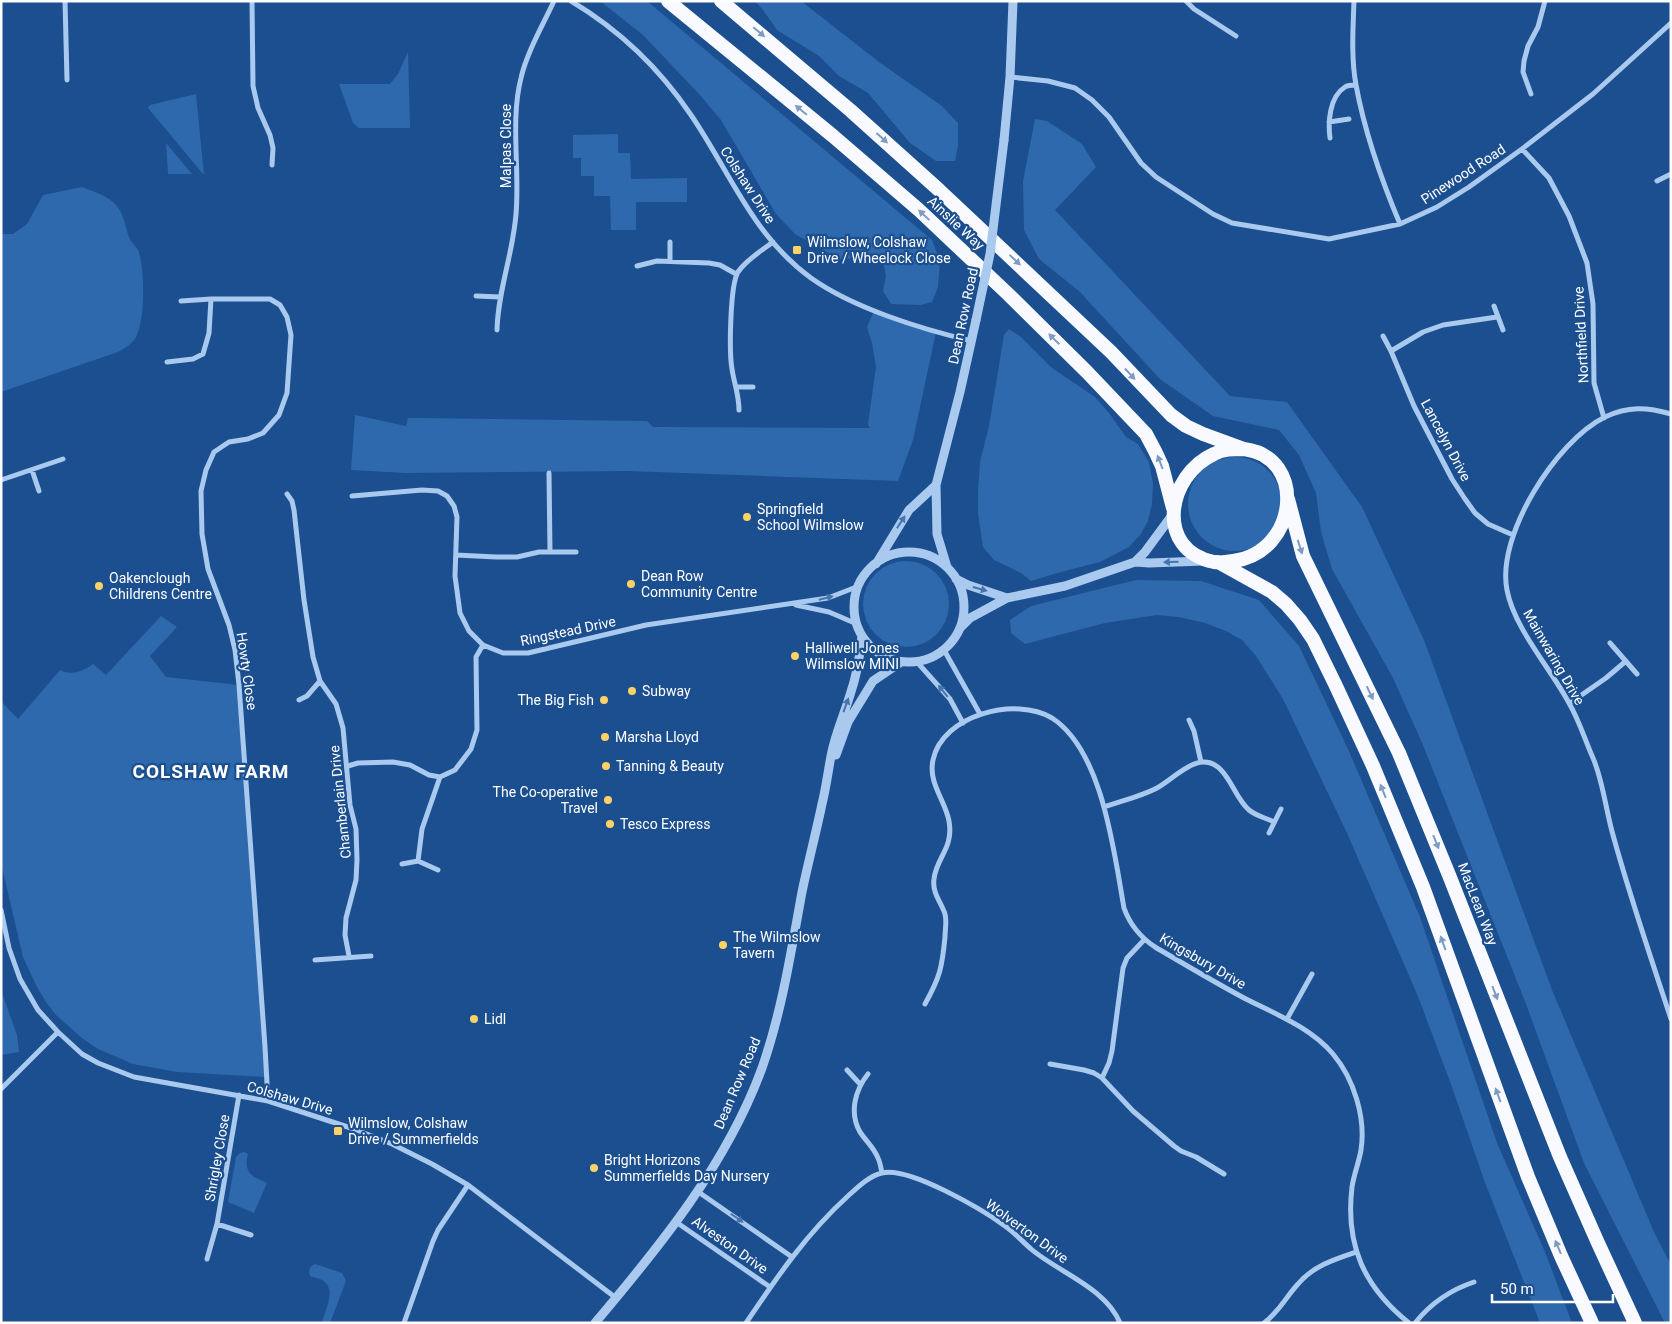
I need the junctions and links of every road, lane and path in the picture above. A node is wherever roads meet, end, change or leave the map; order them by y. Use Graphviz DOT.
graph roads {
  1 [pos="65,1"];
  2 [pos="252,1"];
  3 [pos="554,1"];
  4 [pos="571,1"];
  5 [pos="668,1"];
  6 [pos="721,1"];
  7 [pos="1014,1"];
  8 [pos="1186,1"];
  9 [pos="1354,1"];
  10 [pos="1545,1"];
  11 [pos="1671,23"];
  12 [pos="1236,36"];
  13 [pos="1010,77"];
  14 [pos="67,80"];
  15 [pos="1356,85"];
  16 [pos="1531,94"];
  17 [pos="1349,118"];
  18 [pos="1329,122"];
  19 [pos="1330,138"];
  20 [pos="1522,149"];
  21 [pos="272,165"];
  22 [pos="1671,174"];
  23 [pos="1658,181"];
  24 [pos="1400,224"];
  25 [pos="670,242"];
  26 [pos="773,242"];
  27 [pos="670,261"];
  28 [pos="637,266"];
  29 [pos="736,274"];
  30 [pos="476,296"];
  31 [pos="500,297"];
  32 [pos="211,298"];
  33 [pos="181,302"];
  34 [pos="1494,306"];
  35 [pos="1497,317"];
  36 [pos="497,330"];
  37 [pos="1503,330"];
  38 [pos="1383,336"];
  39 [pos="972,341"];
  40 [pos="1391,350"];
  41 [pos="167,362"];
  42 [pos="737,387"];
  43 [pos="753,387"];
  44 [pos="739,410"];
  45 [pos="1670,413"];
  46 [pos="1604,418"];
  47 [pos="1244,449"];
  48 [pos="63,459"];
  49 [pos="32,470"];
  50 [pos="549,473"];
  51 [pos="1,480"];
  52 [pos="936,484"];
  53 [pos="39,491"];
  54 [pos="287,494"];
  55 [pos="352,496"];
  56 [pos="1288,499"];
  57 [pos="1173,511"];
  58 [pos="1513,535"];
  59 [pos="550,551"];
  60 [pos="576,552"];
  61 [pos="456,554"];
  62 [pos="1213,561"];
  63 [pos="1134,562"];
  64 [pos="876,564"];
  65 [pos="947,567"];
  66 [pos="954,576"];
  67 [pos="858,586"];
  68 [pos="1007,598"];
  69 [pos="792,604"];
  70 [pos="857,624"];
  71 [pos="961,627"];
  72 [pos="862,636"];
  73 [pos="1610,643"];
  74 [pos="483,645"];
  75 [pos="944,650"];
  76 [pos="1626,661"];
  77 [pos="901,662"];
  78 [pos="917,662"];
  79 [pos="1637,674"];
  80 [pos="320,681"];
  81 [pos="299,700"];
  82 [pos="1570,704"];
  83 [pos="980,714"];
  84 [pos="1189,720"];
  85 [pos="963,723"];
  86 [pos="1201,762"];
  87 [pos="348,766"];
  88 [pos="440,777"];
  89 [pos="826,786"];
  90 [pos="1104,807"];
  91 [pos="1281,810"];
  92 [pos="1274,822"];
  93 [pos="1269,833"];
  94 [pos="418,861"];
  95 [pos="402,864"];
  96 [pos="438,870"];
  97 [pos="1,910"];
  98 [pos="1144,940"];
  99 [pos="349,956"];
  100 [pos="371,956"];
  101 [pos="315,960"];
  102 [pos="1312,974"];
  103 [pos="925,1004"];
  104 [pos="1670,1011"];
  105 [pos="1287,1019"];
  106 [pos="1671,1019"];
  107 [pos="58,1032"];
  108 [pos="1050,1064"];
  109 [pos="847,1070"];
  110 [pos="868,1074"];
  111 [pos="1102,1078"];
  112 [pos="860,1084"];
  113 [pos="1,1089"];
  114 [pos="239,1095"];
  115 [pos="268,1101"];
  116 [pos="882,1173"];
  117 [pos="1224,1174"];
  118 [pos="468,1185"];
  119 [pos="697,1191"];
  120 [pos="676,1222"];
  121 [pos="218,1224"];
  122 [pos="251,1235"];
  123 [pos="1356,1252"];
  124 [pos="792,1257"];
  125 [pos="207,1259"];
  126 [pos="1474,1282"];
  127 [pos="770,1287"];
  128 [pos="616,1298"];
  129 [pos="404,1323"];
  130 [pos="596,1323"];
  131 [pos="746,1323"];
  132 [pos="1120,1323"];
  133 [pos="1264,1323"];
  134 [pos="1409,1323"];
  135 [pos="1415,1323"];
  136 [pos="1592,1323"];
  137 [pos="1635,1323"];
  1 -- 14 [label="street"];
  2 -- 21 [label="street"];
  3 -- 31 [label="street, Malpas Close"];
  4 -- 26 [label="street, Colshaw Drive"];
  57 -- 5 [label="highway, Ainslie Way, one-way"];
  6 -- 47 [label="highway, Ainslie Way, one-way"];
  7 -- 13 [label="street, Dean Row Road"];
  8 -- 12 [label="street"];
  9 -- 15 [label="street"];
  10 -- 16 [label="street"];
  11 -- 20 [label="street, Pinewood Road"];
  13 -- 24 [label="street, Pinewood Road"];
  13 -- 39 [label="street, Dean Row Road, bridge"];
  15 -- 18 [label="street"];
  15 -- 24 [label="street"];
  17 -- 18 [label="street"];
  18 -- 19 [label="street"];
  20 -- 24 [label="street, Pinewood Road"];
  20 -- 46 [label="street, Northfield Drive"];
  22 -- 23 [label="street"];
  25 -- 27 [label="street"];
  26 -- 29 [label="street"];
  26 -- 39 [label="street, Colshaw Drive"];
  27 -- 28 [label="street"];
  27 -- 29 [label="street"];
  29 -- 42 [label="street"];
  30 -- 31 [label="street"];
  31 -- 36 [label="street, Malpas Close"];
  32 -- 33 [label="street, Howty Close"];
  32 -- 41 [label="street"];
  32 -- 115 [label="street, Howty Close"];
  34 -- 35 [label="street"];
  35 -- 37 [label="street"];
  35 -- 40 [label="street"];
  38 -- 40 [label="street, Lancelyn Drive"];
  39 -- 52 [label="street, Dean Row Road"];
  40 -- 58 [label="street, Lancelyn Drive"];
  42 -- 43 [label="street"];
  42 -- 44 [label="street"];
  45 -- 46 [label="street, Mainwaring Drive"];
  46 -- 58 [label="street, Mainwaring Drive"];
  47 -- 56 [label="highway"];
  47 -- 57 [label="highway"];
  48 -- 49 [label="street"];
  49 -- 51 [label="street"];
  49 -- 53 [label="street"];
  50 -- 59 [label="street"];
  64 -- 52 [label="street, one-way"];
  52 -- 65 [label="street, Dean Row Road"];
  54 -- 80 [label="street, Chamberlain Drive"];
  55 -- 61 [label="street"];
  56 -- 62 [label="highway"];
  56 -- 137 [label="highway, MacLean Way, one-way"];
  57 -- 62 [label="highway"];
  57 -- 63 [label="street"];
  58 -- 82 [label="street, Mainwaring Drive"];
  59 -- 60 [label="street"];
  59 -- 61 [label="street"];
  61 -- 74 [label="street"];
  62 -- 63 [label="street, one-way"];
  136 -- 62 [label="highway, one-way"];
  63 -- 68 [label="street"];
  64 -- 65 [label="street"];
  64 -- 67 [label="street"];
  65 -- 66 [label="street"];
  66 -- 68 [label="street, one-way"];
  66 -- 71 [label="street"];
  69 -- 67 [label="street, Ringstead Drive, one-way"];
  67 -- 70 [label="street"];
  68 -- 71 [label="street"];
  69 -- 70 [label="street, Ringstead Drive"];
  69 -- 74 [label="street, Ringstead Drive"];
  70 -- 72 [label="street"];
  71 -- 75 [label="street"];
  72 -- 77 [label="street"];
  89 -- 72 [label="street, Dean Row Road, one-way"];
  73 -- 76 [label="street"];
  74 -- 88 [label="street"];
  75 -- 78 [label="street"];
  75 -- 83 [label="street"];
  76 -- 79 [label="street"];
  76 -- 82 [label="street"];
  77 -- 78 [label="street"];
  77 -- 89 [label="street, Dean Row Road"];
  85 -- 78 [label="street, one-way"];
  80 -- 81 [label="street"];
  80 -- 87 [label="street, Chamberlain Drive"];
  82 -- 104 [label="street, Mainwaring Drive"];
  83 -- 85 [label="street, Kingsbury Drive"];
  83 -- 90 [label="street, Kingsbury Drive"];
  84 -- 86 [label="street"];
  85 -- 103 [label="street, Kingsbury Drive"];
  86 -- 90 [label="street"];
  86 -- 92 [label="street"];
  87 -- 88 [label="street"];
  87 -- 99 [label="street, Chamberlain Drive"];
  88 -- 94 [label="street"];
  89 -- 119 [label="street, Dean Row Road"];
  90 -- 98 [label="street, Kingsbury Drive"];
  91 -- 92 [label="street"];
  92 -- 93 [label="street"];
  94 -- 95 [label="street"];
  94 -- 96 [label="street"];
  97 -- 107 [label="street, Colshaw Drive"];
  98 -- 105 [label="street, Kingsbury Drive"];
  98 -- 111 [label="street"];
  99 -- 100 [label="street"];
  99 -- 101 [label="street"];
  102 -- 105 [label="street"];
  104 -- 106 [label="street, Mainwaring Drive"];
  105 -- 123 [label="street, Kingsbury Drive"];
  107 -- 113 [label="street"];
  107 -- 114 [label="street, Colshaw Drive"];
  108 -- 111 [label="street"];
  109 -- 112 [label="street"];
  110 -- 112 [label="street"];
  111 -- 117 [label="street"];
  112 -- 116 [label="street"];
  114 -- 115 [label="street, Colshaw Drive"];
  114 -- 121 [label="street, Shrigley Close"];
  115 -- 118 [label="street, Colshaw Drive"];
  116 -- 124 [label="street"];
  116 -- 132 [label="street, Wolverton Drive"];
  118 -- 128 [label="street, Colshaw Drive"];
  118 -- 129 [label="street"];
  119 -- 120 [label="street, Dean Row Road"];
  119 -- 124 [label="street, Alveston Drive, one-way"];
  120 -- 127 [label="street, Alveston Drive"];
  120 -- 128 [label="street, Dean Row Road"];
  121 -- 122 [label="street"];
  121 -- 125 [label="street, Shrigley Close"];
  123 -- 133 [label="street"];
  123 -- 134 [label="street, Kingsbury Drive"];
  124 -- 127 [label="street, Alveston Drive"];
  126 -- 135 [label="street"];
  127 -- 131 [label="street, Alveston Drive"];
  128 -- 130 [label="street, Dean Row Road"];
}
